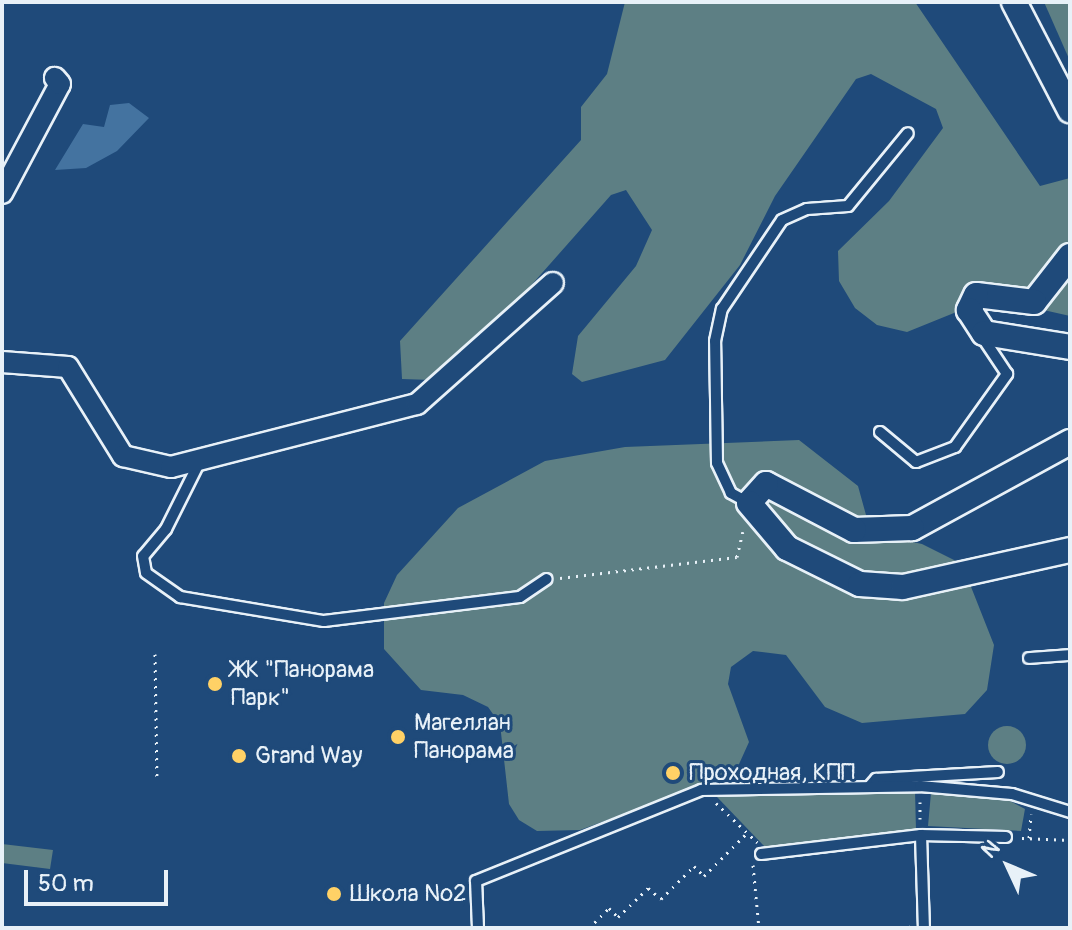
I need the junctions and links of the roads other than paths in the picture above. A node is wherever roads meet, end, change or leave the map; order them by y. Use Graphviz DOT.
graph roads {
  1 [pos="1014,2"];
  2 [pos="55,78"];
  3 [pos="1070,110"];
  4 [pos="908,133"];
  5 [pos="2,193"];
  6 [pos="1066,262"];
  7 [pos="553,283"];
  8 [pos="978,330"];
  9 [pos="1070,347"];
  10 [pos="2,362"];
  11 [pos="880,432"];
  12 [pos="1070,442"];
  13 [pos="199,463"];
  14 [pos="749,506"];
  15 [pos="1070,550"];
  16 [pos="547,579"];
  17 [pos="1070,655"];
  18 [pos="1029,658"];
  19 [pos="998,772"];
  20 [pos="869,787"];
  21 [pos="1070,812"];
  22 [pos="921,835"];
  23 [pos="1006,837"];
  24 [pos="761,854"];
  25 [pos="478,928"];
  26 [pos="924,928"];
  1 -- 3 [label="street"];
  2 -- 5 [label="street"];
  4 -- 14 [label="lane"];
  6 -- 8 [label="street"];
  7 -- 13 [label="street"];
  8 -- 9 [label="street"];
  8 -- 11 [label="lane"];
  10 -- 13 [label="street"];
  12 -- 14 [label="street"];
  13 -- 16 [label="lane"];
  14 -- 15 [label="street"];
  17 -- 18 [label="lane"];
  19 -- 20 [label="lane"];
  20 -- 21 [label="lane"];
  20 -- 25 [label="lane"];
  22 -- 23 [label="lane"];
  22 -- 24 [label="lane"];
  22 -- 26 [label="lane"];
}
